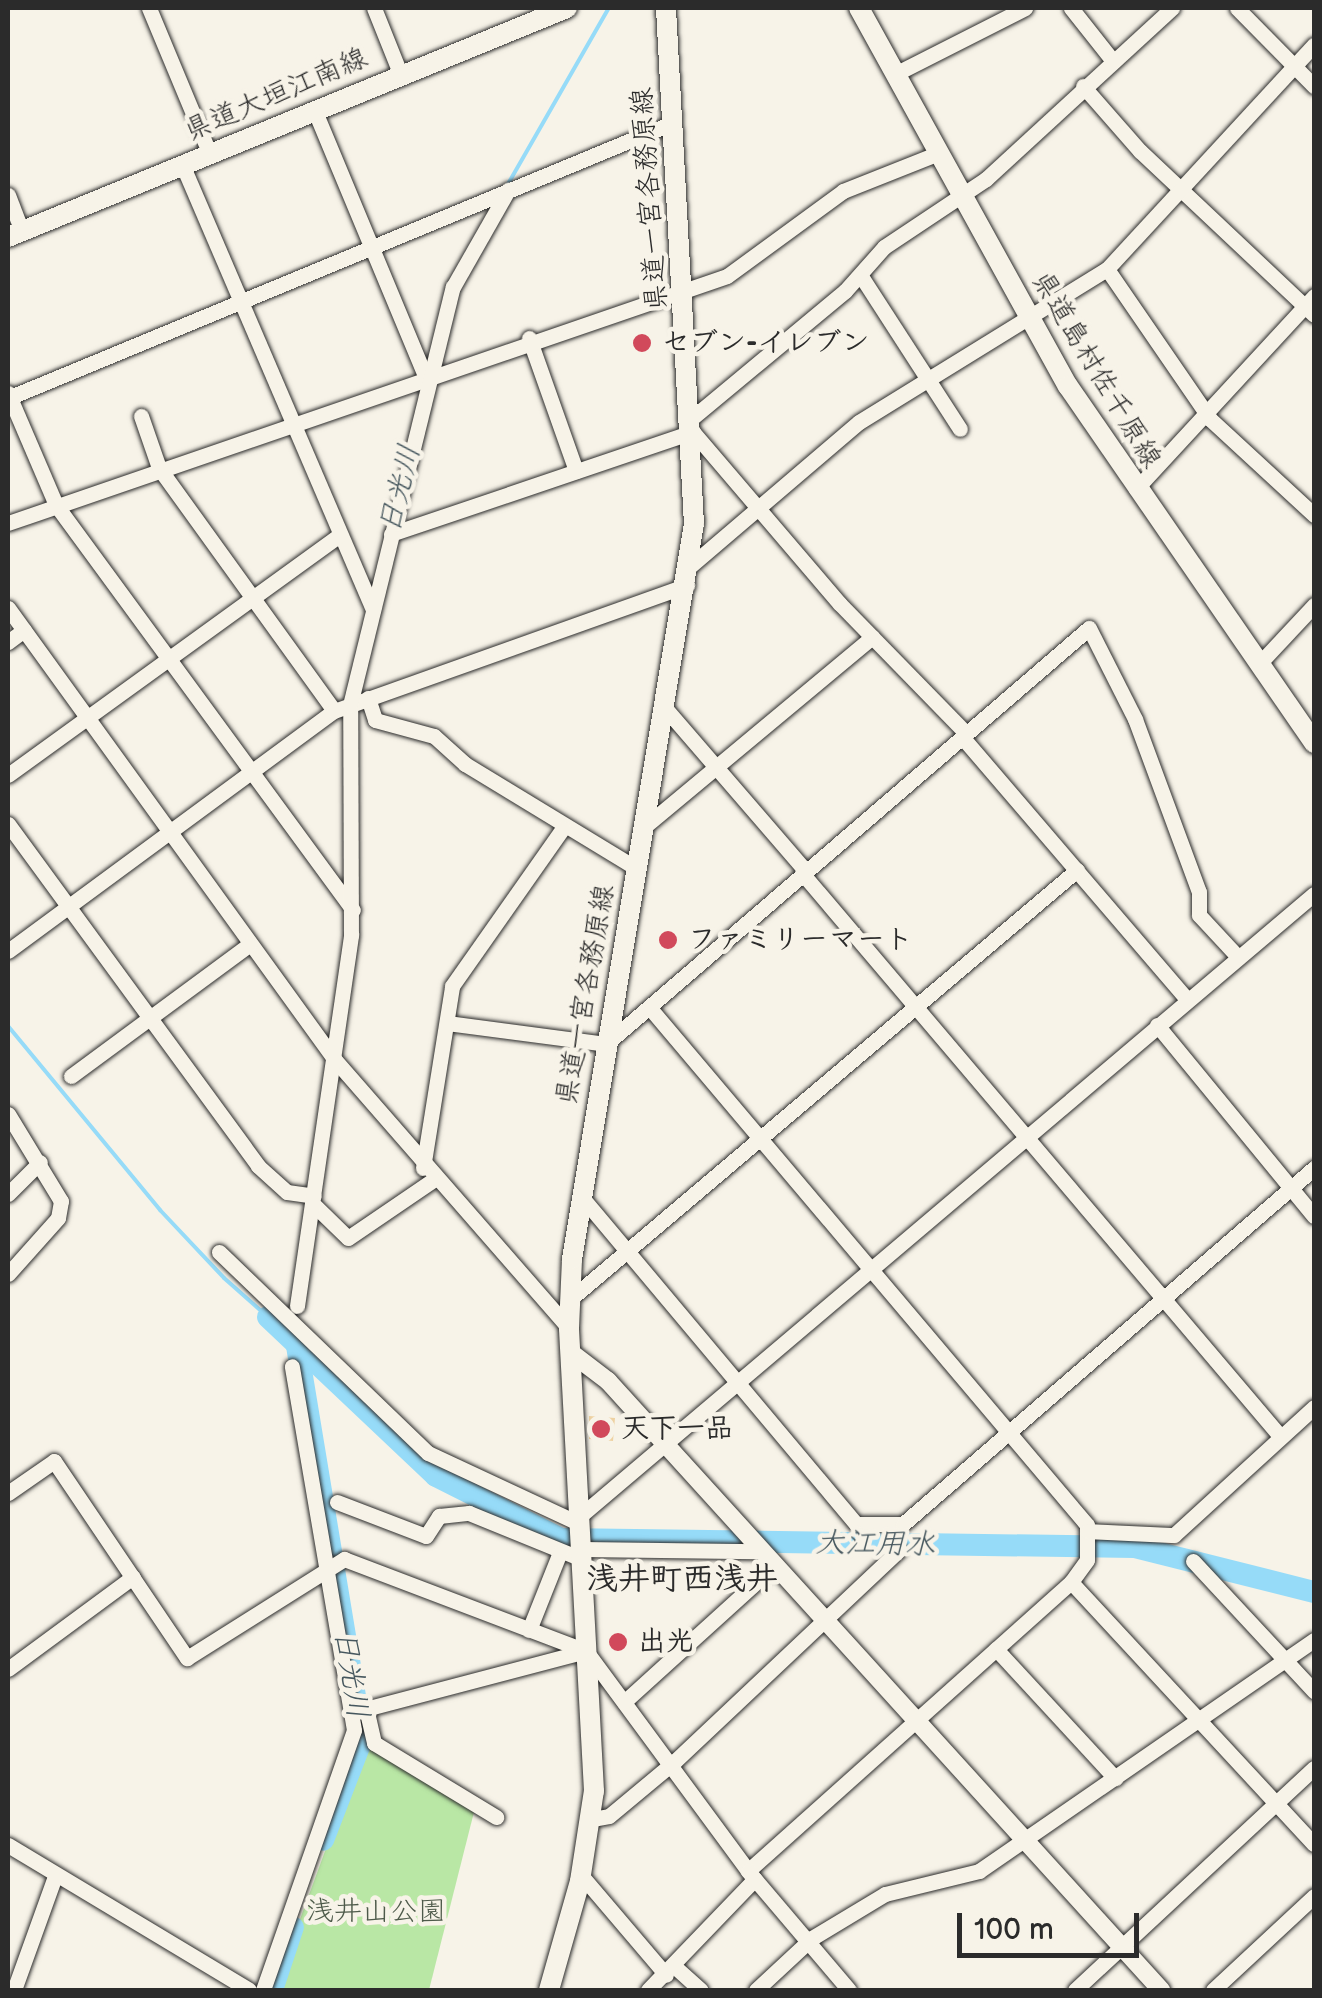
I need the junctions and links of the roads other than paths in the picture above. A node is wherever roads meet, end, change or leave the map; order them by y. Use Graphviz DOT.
graph roads {
  1 [pos="150,8"];
  2 [pos="374,8"];
  3 [pos="567,8"];
  4 [pos="666,8"];
  5 [pos="859,8"];
  6 [pos="1025,8"];
  7 [pos="1070,8"];
  8 [pos="1172,8"];
  9 [pos="1238,8"];
  10 [pos="544,13"];
  11 [pos="1314,45"];
  12 [pos="1113,61"];
  13 [pos="1294,67"];
  14 [pos="400,73"];
  15 [pos="895,74"];
  16 [pos="1083,86"];
  17 [pos="1314,86"];
  18 [pos="314,108"];
  19 [pos="672,123"];
  20 [pos="209,152"];
  21 [pos="938,152"];
  22 [pos="182,164"];
  23 [pos="1180,187"];
  24 [pos="508,190"];
  25 [pos="961,194"];
  26 [pos="8,195"];
  27 [pos="15,234"];
  28 [pos="368,242"];
  29 [pos="1107,269"];
  30 [pos="861,276"];
  31 [pos="683,286"];
  32 [pos="237,298"];
  33 [pos="1311,306"];
  34 [pos="1031,320"];
  35 [pos="529,338"];
  36 [pos="429,375"];
  37 [pos="929,379"];
  38 [pos="8,396"];
  39 [pos="1207,415"];
  40 [pos="141,416"];
  41 [pos="290,424"];
  42 [pos="692,425"];
  43 [pos="960,429"];
  44 [pos="160,468"];
  45 [pos="576,471"];
  46 [pos="1136,489"];
  47 [pos="56,505"];
  48 [pos="759,511"];
  49 [pos="1314,516"];
  50 [pos="8,523"];
  51 [pos="391,534"];
  52 [pos="338,536"];
  53 [pos="688,576"];
  54 [pos="254,600"];
  55 [pos="1314,604"];
  56 [pos="8,608"];
  57 [pos="372,609"];
  58 [pos="24,630"];
  59 [pos="872,637"];
  60 [pos="8,642"];
  61 [pos="170,660"];
  62 [pos="1259,664"];
  63 [pos="368,698"];
  64 [pos="350,704"];
  65 [pos="665,708"];
  66 [pos="334,711"];
  67 [pos="85,720"];
  68 [pos="965,735"];
  69 [pos="1314,743"];
  70 [pos="716,768"];
  71 [pos="252,772"];
  72 [pos="8,775"];
  73 [pos="8,824"];
  74 [pos="644,827"];
  75 [pos="563,828"];
  76 [pos="168,832"];
  77 [pos="636,868"];
  78 [pos="1078,870"];
  79 [pos="803,871"];
  80 [pos="1314,894"];
  81 [pos="70,905"];
  82 [pos="353,910"];
  83 [pos="249,945"];
  84 [pos="8,950"];
  85 [pos="1238,957"];
  86 [pos="1186,999"];
  87 [pos="917,1004"];
  88 [pos="649,1007"];
  89 [pos="151,1018"];
  90 [pos="447,1023"];
  91 [pos="1158,1025"];
  92 [pos="606,1044"];
  93 [pos="335,1060"];
  94 [pos="71,1076"];
  95 [pos="8,1114"];
  96 [pos="760,1137"];
  97 [pos="1032,1138"];
  98 [pos="40,1162"];
  99 [pos="1314,1168"];
  100 [pos="428,1174"];
  101 [pos="1292,1186"];
  102 [pos="8,1194"];
  103 [pos="580,1194"];
  104 [pos="313,1200"];
  105 [pos="1314,1216"];
  106 [pos="627,1250"];
  107 [pos="219,1252"];
  108 [pos="872,1272"];
  109 [pos="8,1274"];
  110 [pos="1164,1297"];
  111 [pos="568,1301"];
  112 [pos="296,1306"];
  113 [pos="568,1328"];
  114 [pos="570,1352"];
  115 [pos="292,1366"];
  116 [pos="740,1384"];
  117 [pos="1313,1410"];
  118 [pos="1006,1432"];
  119 [pos="1280,1436"];
  120 [pos="665,1448"];
  121 [pos="8,1494"];
  122 [pos="337,1502"];
  123 [pos="1088,1531"];
  124 [pos="581,1537"];
  125 [pos="899,1550"];
  126 [pos="758,1551"];
  127 [pos="560,1552"];
  128 [pos="1193,1561"];
  129 [pos="328,1564"];
  130 [pos="772,1567"];
  131 [pos="133,1578"];
  132 [pos="1072,1582"];
  133 [pos="826,1624"];
  134 [pos="528,1630"];
  135 [pos="1314,1640"];
  136 [pos="996,1649"];
  137 [pos="586,1651"];
  138 [pos="1287,1662"];
  139 [pos="8,1670"];
  140 [pos="1314,1691"];
  141 [pos="624,1702"];
  142 [pos="360,1710"];
  143 [pos="1202,1721"];
  144 [pos="917,1722"];
  145 [pos="669,1763"];
  146 [pos="1314,1768"];
  147 [pos="1115,1778"];
  148 [pos="1276,1802"];
  149 [pos="496,1816"];
  150 [pos="592,1819"];
  151 [pos="1026,1840"];
  152 [pos="1314,1844"];
  153 [pos="8,1846"];
  154 [pos="751,1875"];
  155 [pos="581,1876"];
  156 [pos="54,1879"];
  157 [pos="1314,1896"];
  158 [pos="812,1938"];
  159 [pos="1122,1946"];
  160 [pos="670,1970"];
  161 [pos="770,1977"];
  162 [pos="554,1986"];
  163 [pos="14,1990"];
  164 [pos="250,1990"];
  165 [pos="263,1990"];
  166 [pos="648,1990"];
  167 [pos="702,1990"];
  168 [pos="756,1990"];
  169 [pos="782,1990"];
  170 [pos="849,1990"];
  171 [pos="1075,1990"];
  172 [pos="1161,1990"];
  173 [pos="1213,1990"];
  1 -- 20 [label="street"];
  2 -- 14 [label="street"];
  3 -- 10 [label="main road, 県道大垣江南線"];
  4 -- 19 [label="main road, 県道一宮各務原線"];
  5 -- 15 [label="main road, 県道島村佐千原線"];
  6 -- 15 [label="street"];
  7 -- 12 [label="street"];
  8 -- 12 [label="street"];
  9 -- 13 [label="street"];
  10 -- 14 [label="main road, 県道大垣江南線"];
  11 -- 13 [label="street"];
  12 -- 16 [label="street"];
  13 -- 17 [label="street"];
  13 -- 23 [label="street"];
  14 -- 18 [label="main road, 県道大垣江南線"];
  15 -- 21 [label="main road, 県道島村佐千原線"];
  16 -- 23 [label="street"];
  16 -- 25 [label="street"];
  18 -- 20 [label="main road, 県道大垣江南線"];
  18 -- 28 [label="street"];
  19 -- 24 [label="street"];
  19 -- 31 [label="main road, 県道一宮各務原線"];
  20 -- 22 [label="main road, 県道大垣江南線"];
  21 -- 25 [label="main road, 県道島村佐千原線"];
  21 -- 31 [label="street"];
  22 -- 27 [label="main road, 県道大垣江南線"];
  22 -- 32 [label="street"];
  23 -- 29 [label="street"];
  23 -- 33 [label="street"];
  24 -- 28 [label="street"];
  24 -- 36 [label="street"];
  25 -- 30 [label="street"];
  25 -- 34 [label="main road, 県道島村佐千原線"];
  26 -- 27 [label="street"];
  28 -- 32 [label="street"];
  28 -- 36 [label="street"];
  29 -- 34 [label="street"];
  29 -- 39 [label="street"];
  30 -- 37 [label="street"];
  30 -- 42 [label="street"];
  31 -- 35 [label="street"];
  31 -- 42 [label="main road, 県道一宮各務原線"];
  32 -- 38 [label="street"];
  32 -- 41 [label="street"];
  33 -- 39 [label="street"];
  34 -- 37 [label="street"];
  34 -- 46 [label="main road, 県道島村佐千原線"];
  35 -- 36 [label="street"];
  35 -- 45 [label="street"];
  36 -- 41 [label="street"];
  36 -- 51 [label="street"];
  37 -- 43 [label="street"];
  37 -- 48 [label="street"];
  38 -- 47 [label="street"];
  39 -- 46 [label="street"];
  39 -- 49 [label="street"];
  40 -- 44 [label="street"];
  41 -- 44 [label="street"];
  41 -- 52 [label="street"];
  42 -- 45 [label="street"];
  42 -- 48 [label="street"];
  42 -- 53 [label="main road, 県道一宮各務原線"];
  44 -- 47 [label="street"];
  44 -- 54 [label="street"];
  45 -- 51 [label="street"];
  46 -- 62 [label="main road, 県道島村佐千原線"];
  47 -- 50 [label="street"];
  47 -- 61 [label="street"];
  48 -- 53 [label="street"];
  48 -- 59 [label="street"];
  51 -- 57 [label="street"];
  52 -- 54 [label="street"];
  52 -- 57 [label="street"];
  53 -- 63 [label="street"];
  53 -- 65 [label="main road, 県道一宮各務原線"];
  54 -- 61 [label="street"];
  54 -- 66 [label="street"];
  55 -- 62 [label="street"];
  56 -- 58 [label="street"];
  57 -- 64 [label="street"];
  58 -- 60 [label="street"];
  58 -- 67 [label="street"];
  59 -- 68 [label="street"];
  59 -- 70 [label="street"];
  61 -- 67 [label="street"];
  61 -- 71 [label="street"];
  62 -- 69 [label="main road, 県道島村佐千原線"];
  63 -- 64 [label="street"];
  63 -- 75 [label="street"];
  64 -- 66 [label="street"];
  64 -- 82 [label="street"];
  65 -- 70 [label="street"];
  65 -- 74 [label="main road, 県道一宮各務原線"];
  66 -- 71 [label="street"];
  67 -- 72 [label="street"];
  67 -- 76 [label="street"];
  68 -- 78 [label="street"];
  68 -- 79 [label="street"];
  68 -- 85 [label="street"];
  70 -- 74 [label="street"];
  70 -- 79 [label="street"];
  71 -- 76 [label="street"];
  71 -- 82 [label="street"];
  73 -- 81 [label="street"];
  74 -- 77 [label="main road, 県道一宮各務原線"];
  75 -- 77 [label="street"];
  75 -- 90 [label="street"];
  76 -- 81 [label="street"];
  76 -- 83 [label="street"];
  77 -- 92 [label="main road, 県道一宮各務原線"];
  78 -- 86 [label="street"];
  78 -- 87 [label="street"];
  79 -- 87 [label="street"];
  79 -- 88 [label="street"];
  80 -- 85 [label="street"];
  81 -- 84 [label="street"];
  81 -- 89 [label="street"];
  82 -- 93 [label="street"];
  83 -- 89 [label="street"];
  83 -- 93 [label="street"];
  85 -- 86 [label="street"];
  86 -- 91 [label="street"];
  87 -- 96 [label="street"];
  87 -- 97 [label="street"];
  88 -- 92 [label="street"];
  88 -- 96 [label="street"];
  89 -- 94 [label="street"];
  89 -- 104 [label="street"];
  90 -- 92 [label="street"];
  90 -- 100 [label="street"];
  91 -- 97 [label="street"];
  91 -- 101 [label="street"];
  92 -- 103 [label="main road, 県道一宮各務原線"];
  93 -- 100 [label="street"];
  93 -- 104 [label="street"];
  95 -- 98 [label="street"];
  96 -- 106 [label="street"];
  96 -- 108 [label="street"];
  97 -- 108 [label="street"];
  97 -- 110 [label="street"];
  98 -- 102 [label="street"];
  98 -- 109 [label="street"];
  99 -- 101 [label="street"];
  100 -- 104 [label="street"];
  100 -- 113 [label="street"];
  101 -- 105 [label="street"];
  101 -- 110 [label="street"];
  103 -- 106 [label="street"];
  103 -- 111 [label="main road, 県道一宮各務原線"];
  104 -- 112 [label="street"];
  106 -- 111 [label="street"];
  106 -- 116 [label="street"];
  107 -- 124 [label="street"];
  108 -- 116 [label="street"];
  108 -- 118 [label="street"];
  110 -- 118 [label="street"];
  110 -- 119 [label="street"];
  111 -- 113 [label="main road, 県道一宮各務原線"];
  113 -- 114 [label="main road, 県道一宮各務原線"];
  114 -- 120 [label="street"];
  114 -- 124 [label="main road, 県道一宮各務原線"];
  115 -- 129 [label="street"];
  116 -- 118 [label="street"];
  116 -- 120 [label="street"];
  117 -- 119 [label="street"];
  118 -- 123 [label="street"];
  119 -- 123 [label="street"];
  120 -- 124 [label="street"];
  120 -- 126 [label="street"];
  121 -- 131 [label="street"];
  122 -- 127 [label="street"];
  123 -- 132 [label="street"];
  124 -- 126 [label="street"];
  124 -- 127 [label="street"];
  124 -- 137 [label="main road, 県道一宮各務原線"];
  125 -- 133 [label="street"];
  126 -- 130 [label="street"];
  127 -- 134 [label="street"];
  128 -- 138 [label="street"];
  129 -- 131 [label="street"];
  129 -- 134 [label="street"];
  129 -- 142 [label="street"];
  130 -- 133 [label="street"];
  130 -- 141 [label="street"];
  131 -- 139 [label="street"];
  132 -- 136 [label="street"];
  132 -- 143 [label="street"];
  133 -- 144 [label="street"];
  133 -- 145 [label="street"];
  134 -- 137 [label="street"];
  135 -- 138 [label="street"];
  136 -- 144 [label="street"];
  136 -- 147 [label="street"];
  137 -- 141 [label="street"];
  137 -- 142 [label="street"];
  137 -- 150 [label="main road, 県道一宮各務原線"];
  138 -- 140 [label="street"];
  138 -- 143 [label="street"];
  141 -- 145 [label="street"];
  142 -- 149 [label="street"];
  142 -- 165 [label="street"];
  143 -- 147 [label="street"];
  143 -- 148 [label="street"];
  144 -- 151 [label="street"];
  144 -- 154 [label="street"];
  145 -- 150 [label="street"];
  145 -- 154 [label="street"];
  146 -- 148 [label="street"];
  147 -- 151 [label="street"];
  148 -- 152 [label="street"];
  148 -- 159 [label="street"];
  150 -- 155 [label="main road, 県道一宮各務原線"];
  151 -- 158 [label="street"];
  151 -- 159 [label="street"];
  153 -- 156 [label="street"];
  154 -- 158 [label="street"];
  154 -- 160 [label="street"];
  155 -- 160 [label="street"];
  155 -- 162 [label="main road, 県道一宮各務原線"];
  156 -- 163 [label="street"];
  156 -- 164 [label="street"];
  157 -- 173 [label="street"];
  158 -- 161 [label="street"];
  158 -- 170 [label="street"];
  159 -- 171 [label="street"];
  159 -- 172 [label="street"];
  160 -- 166 [label="street"];
  160 -- 167 [label="street"];
  161 -- 168 [label="street"];
  161 -- 169 [label="street"];
}
